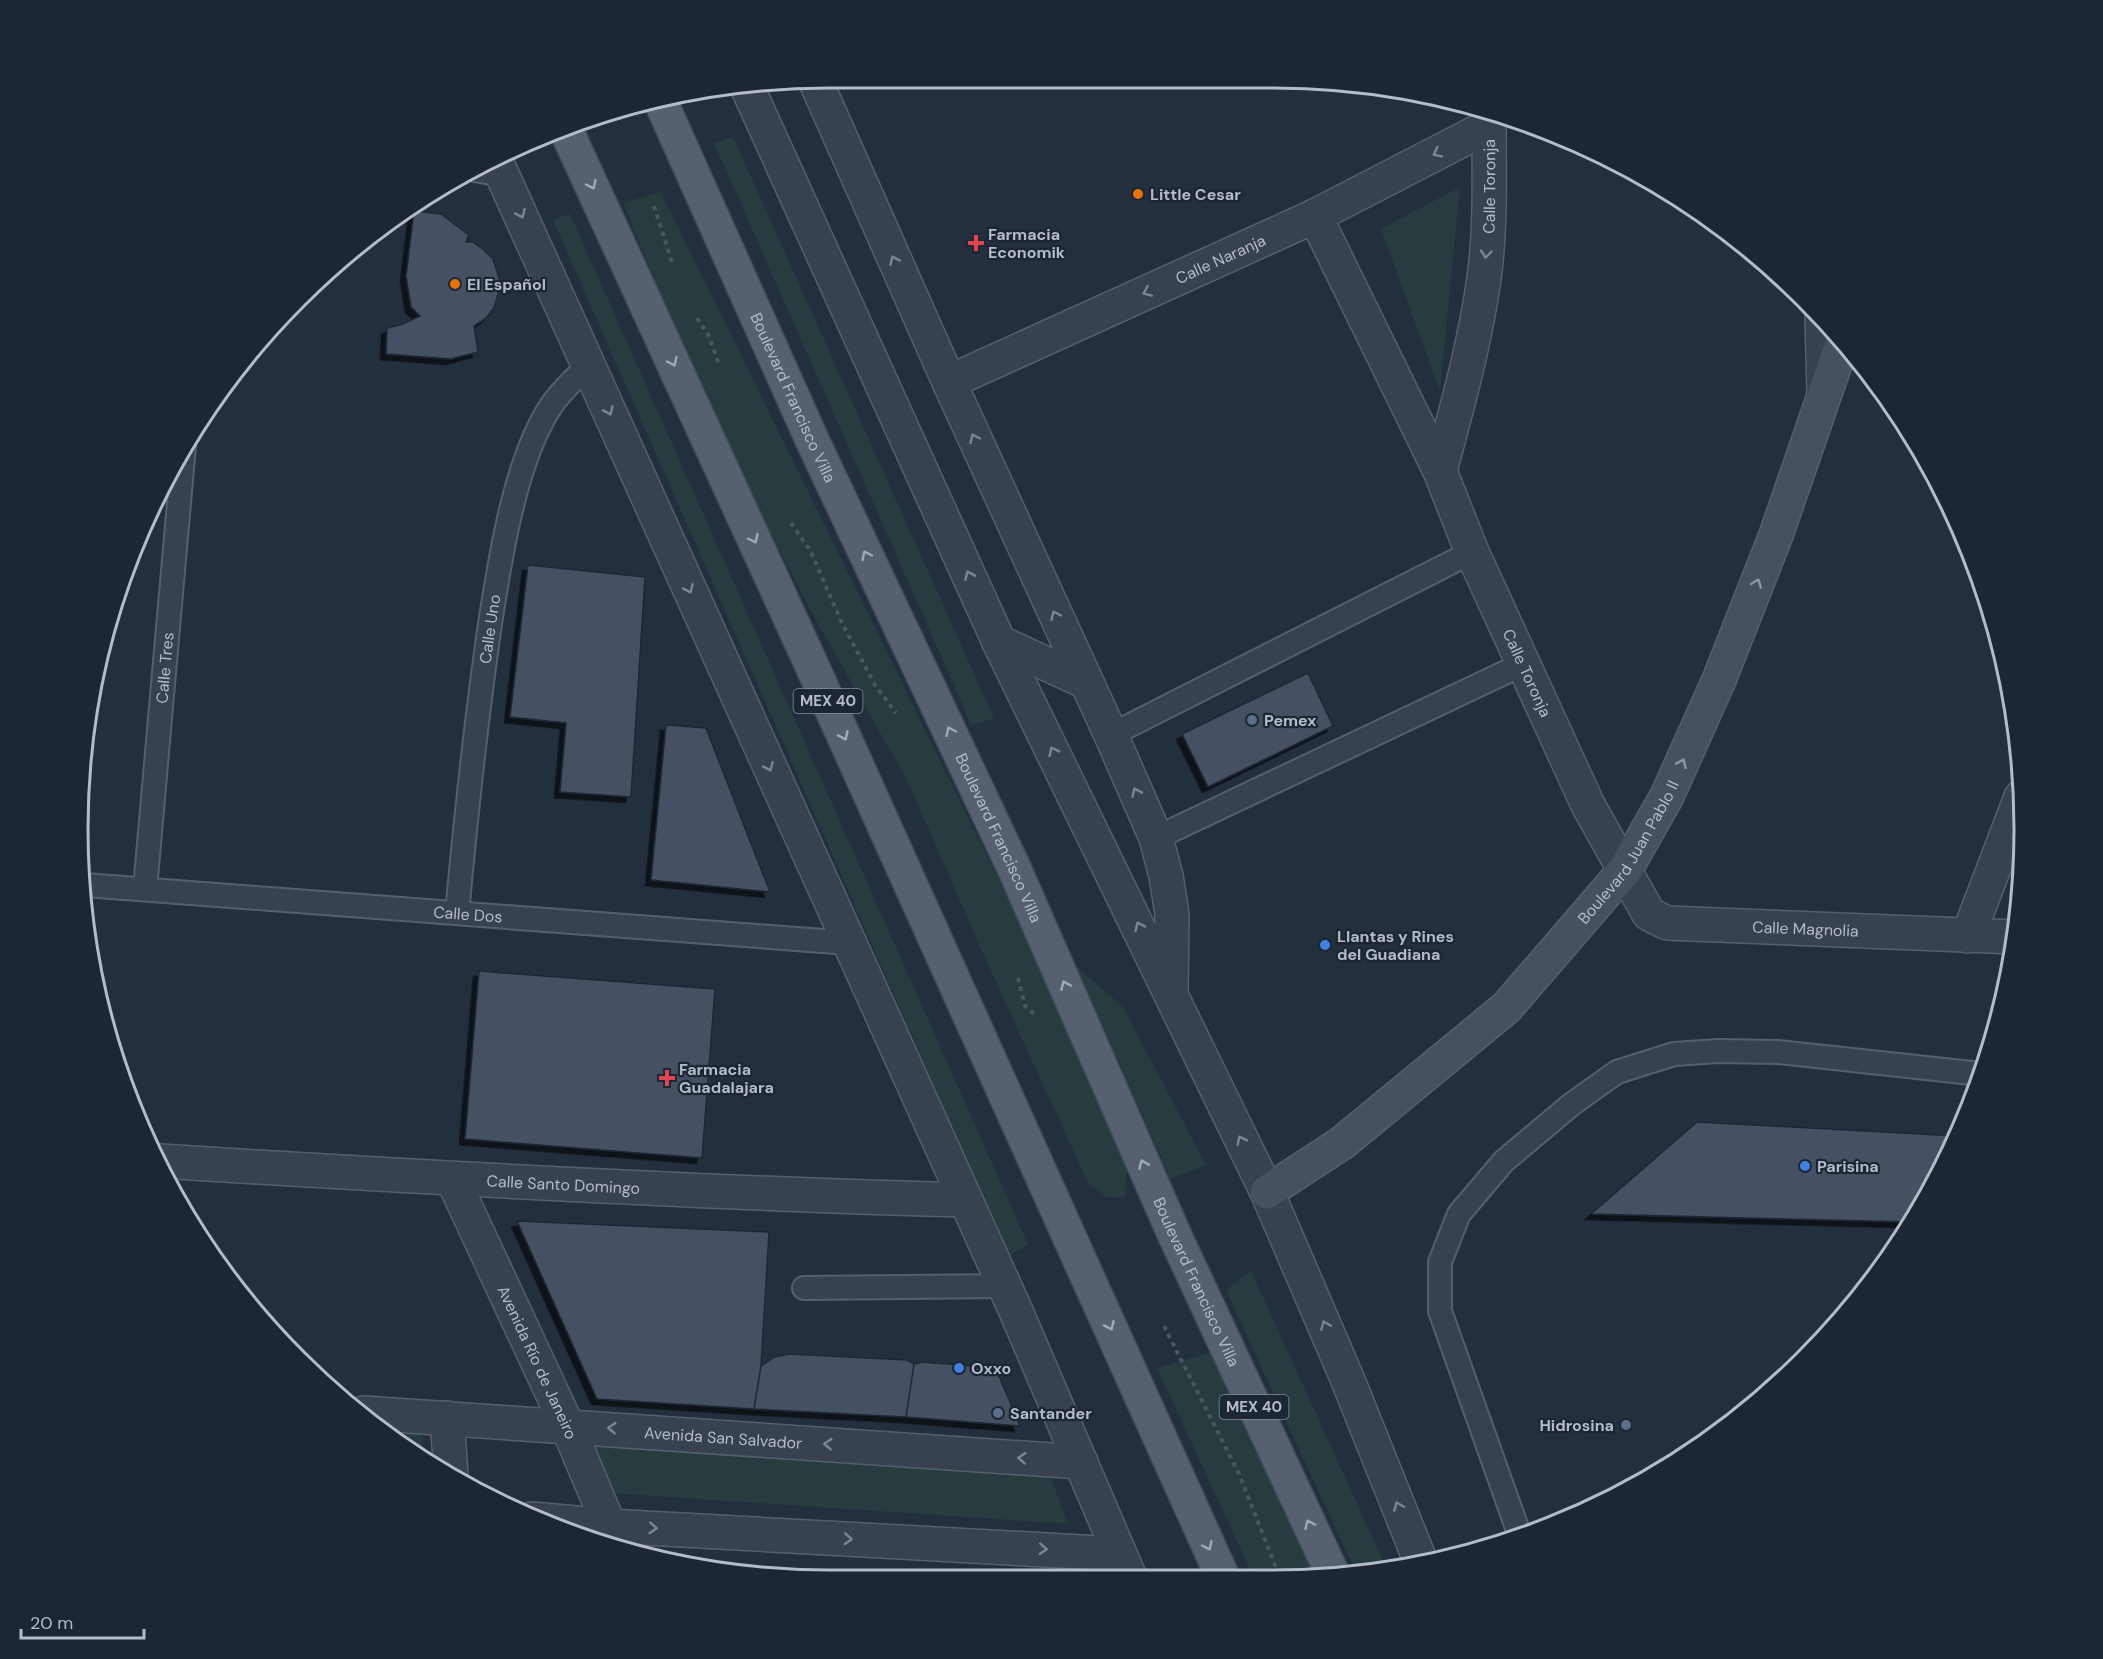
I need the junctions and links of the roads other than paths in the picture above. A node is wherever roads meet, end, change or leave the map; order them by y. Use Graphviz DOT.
graph roads {
  1 [pos="819,88"];
  2 [pos="750,93"];
  3 [pos="664,108"];
  4 [pos="1486,120"];
  5 [pos="1488,121"];
  6 [pos="569,136"];
  7 [pos="492,170"];
  8 [pos="1315,216"];
  9 [pos="1822,332"];
  10 [pos="1840,352"];
  11 [pos="588,366"];
  12 [pos="949,382"];
  13 [pos="1824,394"];
  14 [pos="182,471"];
  15 [pos="1440,471"];
  16 [pos="1472,552"];
  17 [pos="999,642"];
  18 [pos="1523,664"];
  19 [pos="1086,682"];
  20 [pos="1111,735"];
  21 [pos="2014,816"];
  22 [pos="1156,838"];
  23 [pos="1625,870"];
  24 [pos="91,885"];
  25 [pos="145,889"];
  26 [pos="456,913"];
  27 [pos="1968,936"];
  28 [pos="2006,937"];
  29 [pos="849,943"];
  30 [pos="1171,992"];
  31 [pos="1973,1073"];
  32 [pos="167,1161"];
  33 [pos="453,1180"];
  34 [pos="1267,1192"];
  35 [pos="965,1200"];
  36 [pos="1004,1286"];
  37 [pos="804,1288"];
  38 [pos="374,1414"];
  39 [pos="447,1418"];
  40 [pos="567,1425"];
  41 [pos="1081,1462"];
  42 [pos="450,1466"];
  43 [pos="1517,1529"];
  44 [pos="614,1537"];
  45 [pos="1418,1556"];
  46 [pos="1125,1567"];
  47 [pos="1330,1568"];
  48 [pos="1219,1570"];
  12 -- 1 [label="street, one-way"];
  17 -- 2 [label="street, one-way"];
  47 -- 3 [label="main road, Boulevard Francisco Villa / MEX 40, one-way"];
  4 -- 8 [label="street, Calle Naranja, one-way"];
  5 -- 15 [label="street, Calle Toronja, one-way"];
  6 -- 48 [label="main road, MEX 40, one-way"];
  7 -- 11 [label="street, one-way"];
  8 -- 12 [label="street, Calle Naranja, one-way"];
  8 -- 15 [label="street, Calle Toronja"];
  9 -- 13 [label="street"];
  10 -- 13 [label="main road, Boulevard Juan Pablo II"];
  11 -- 26 [label="lane, Calle Uno"];
  11 -- 29 [label="street, one-way"];
  19 -- 12 [label="street, one-way"];
  23 -- 13 [label="main road, Boulevard Juan Pablo II, one-way"];
  14 -- 25 [label="lane, Calle Tres"];
  15 -- 16 [label="street, Calle Toronja"];
  16 -- 18 [label="street, Calle Toronja"];
  16 -- 20 [label="lane"];
  17 -- 19 [label="street"];
  30 -- 17 [label="street, one-way"];
  18 -- 22 [label="lane"];
  18 -- 23 [label="street, Calle Toronja"];
  19 -- 20 [label="street"];
  22 -- 20 [label="street, one-way"];
  21 -- 27 [label="street"];
  22 -- 30 [label="street"];
  23 -- 27 [label="street, Calle Magnolia"];
  23 -- 34 [label="main road, Boulevard Juan Pablo II"];
  24 -- 25 [label="lane, Calle Dos"];
  25 -- 26 [label="lane, Calle Dos"];
  26 -- 29 [label="lane, Calle Dos"];
  27 -- 28 [label="street, Calle Magnolia"];
  29 -- 35 [label="street"];
  34 -- 30 [label="street, one-way"];
  31 -- 43 [label="lane"];
  32 -- 33 [label="street, Calle Santo Domingo"];
  33 -- 35 [label="street, Calle Santo Domingo"];
  33 -- 40 [label="street, Avenida Río de Janeiro"];
  45 -- 34 [label="street, one-way"];
  35 -- 36 [label="street"];
  36 -- 37 [label="lane"];
  36 -- 41 [label="street"];
  38 -- 39 [label="street, Avenida San Salvador"];
  39 -- 40 [label="street, Avenida San Salvador"];
  39 -- 42 [label="street"];
  41 -- 40 [label="street, Avenida San Salvador, one-way"];
  40 -- 44 [label="street, Avenida Río de Janeiro"];
  41 -- 46 [label="street"];
  44 -- 46 [label="street, one-way"];
}
